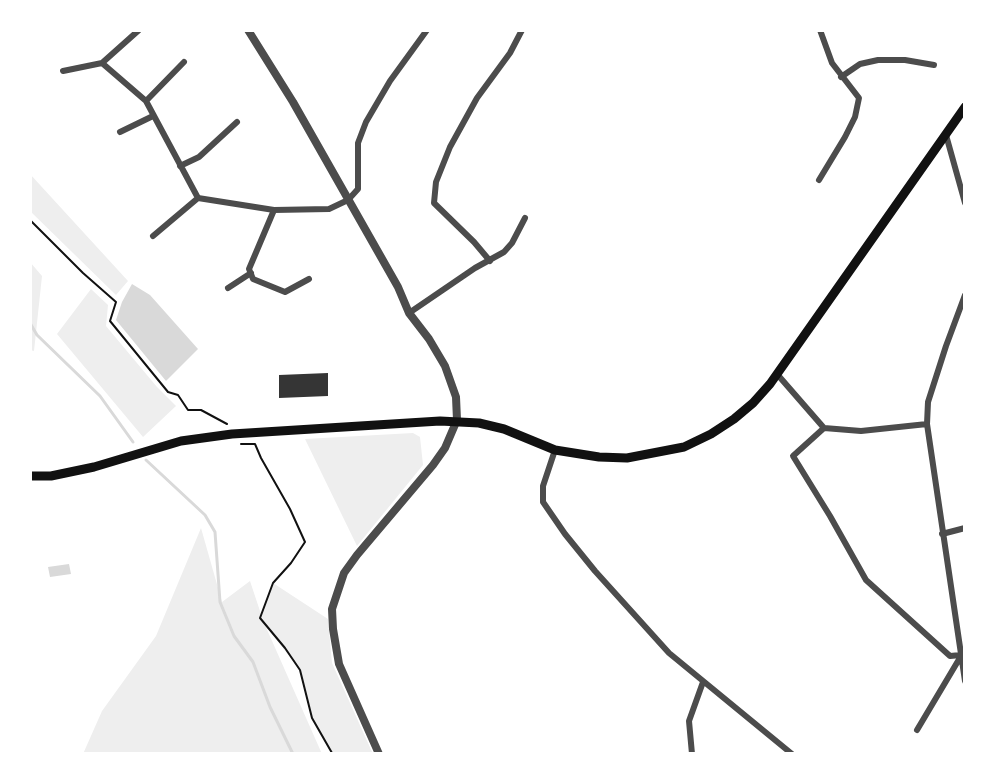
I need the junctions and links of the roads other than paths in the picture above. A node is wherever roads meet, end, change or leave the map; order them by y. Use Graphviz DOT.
graph roads {
  1 [pos="139,30"];
  2 [pos="248,30"];
  3 [pos="427,30"];
  4 [pos="522,30"];
  5 [pos="820,30"];
  6 [pos="183,62"];
  7 [pos="102,63"];
  8 [pos="934,65"];
  9 [pos="63,70"];
  10 [pos="841,77"];
  11 [pos="146,102"];
  12 [pos="965,107"];
  13 [pos="153,116"];
  14 [pos="237,122"];
  15 [pos="120,132"];
  16 [pos="945,134"];
  17 [pos="180,166"];
  18 [pos="819,180"];
  19 [pos="198,198"];
  20 [pos="348,200"];
  21 [pos="965,203"];
  22 [pos="274,210"];
  23 [pos="525,218"];
  24 [pos="153,236"];
  25 [pos="490,261"];
  26 [pos="250,273"];
  27 [pos="309,279"];
  28 [pos="228,288"];
  29 [pos="965,295"];
  30 [pos="409,313"];
  31 [pos="777,374"];
  32 [pos="457,420"];
  33 [pos="927,424"];
  34 [pos="824,428"];
  35 [pos="555,450"];
  36 [pos="30,476"];
  37 [pos="965,528"];
  38 [pos="942,534"];
  39 [pos="961,656"];
  40 [pos="965,681"];
  41 [pos="703,682"];
  42 [pos="917,730"];
  43 [pos="379,754"];
  44 [pos="692,754"];
  45 [pos="792,754"];
  1 -- 7 [label="street"];
  2 -- 20 [label="street"];
  3 -- 20 [label="street"];
  4 -- 25 [label="street"];
  5 -- 10 [label="street"];
  6 -- 11 [label="street"];
  7 -- 9 [label="street"];
  7 -- 11 [label="street"];
  8 -- 10 [label="street"];
  10 -- 18 [label="street"];
  11 -- 13 [label="street"];
  12 -- 16 [label="main road"];
  13 -- 15 [label="street"];
  13 -- 17 [label="street"];
  14 -- 17 [label="street"];
  16 -- 21 [label="street"];
  16 -- 31 [label="main road"];
  17 -- 19 [label="street"];
  19 -- 22 [label="street"];
  19 -- 24 [label="street"];
  20 -- 22 [label="street"];
  20 -- 30 [label="street"];
  22 -- 26 [label="street"];
  23 -- 25 [label="street"];
  25 -- 30 [label="street"];
  26 -- 27 [label="street"];
  26 -- 28 [label="street"];
  29 -- 33 [label="street"];
  30 -- 32 [label="street"];
  31 -- 34 [label="street"];
  31 -- 35 [label="main road"];
  32 -- 35 [label="main road"];
  32 -- 36 [label="main road"];
  32 -- 43 [label="street"];
  33 -- 34 [label="street"];
  33 -- 38 [label="street"];
  34 -- 39 [label="street"];
  35 -- 41 [label="street"];
  37 -- 38 [label="street"];
  38 -- 39 [label="street"];
  39 -- 40 [label="street"];
  39 -- 42 [label="street"];
  41 -- 44 [label="street"];
  41 -- 45 [label="street"];
}
